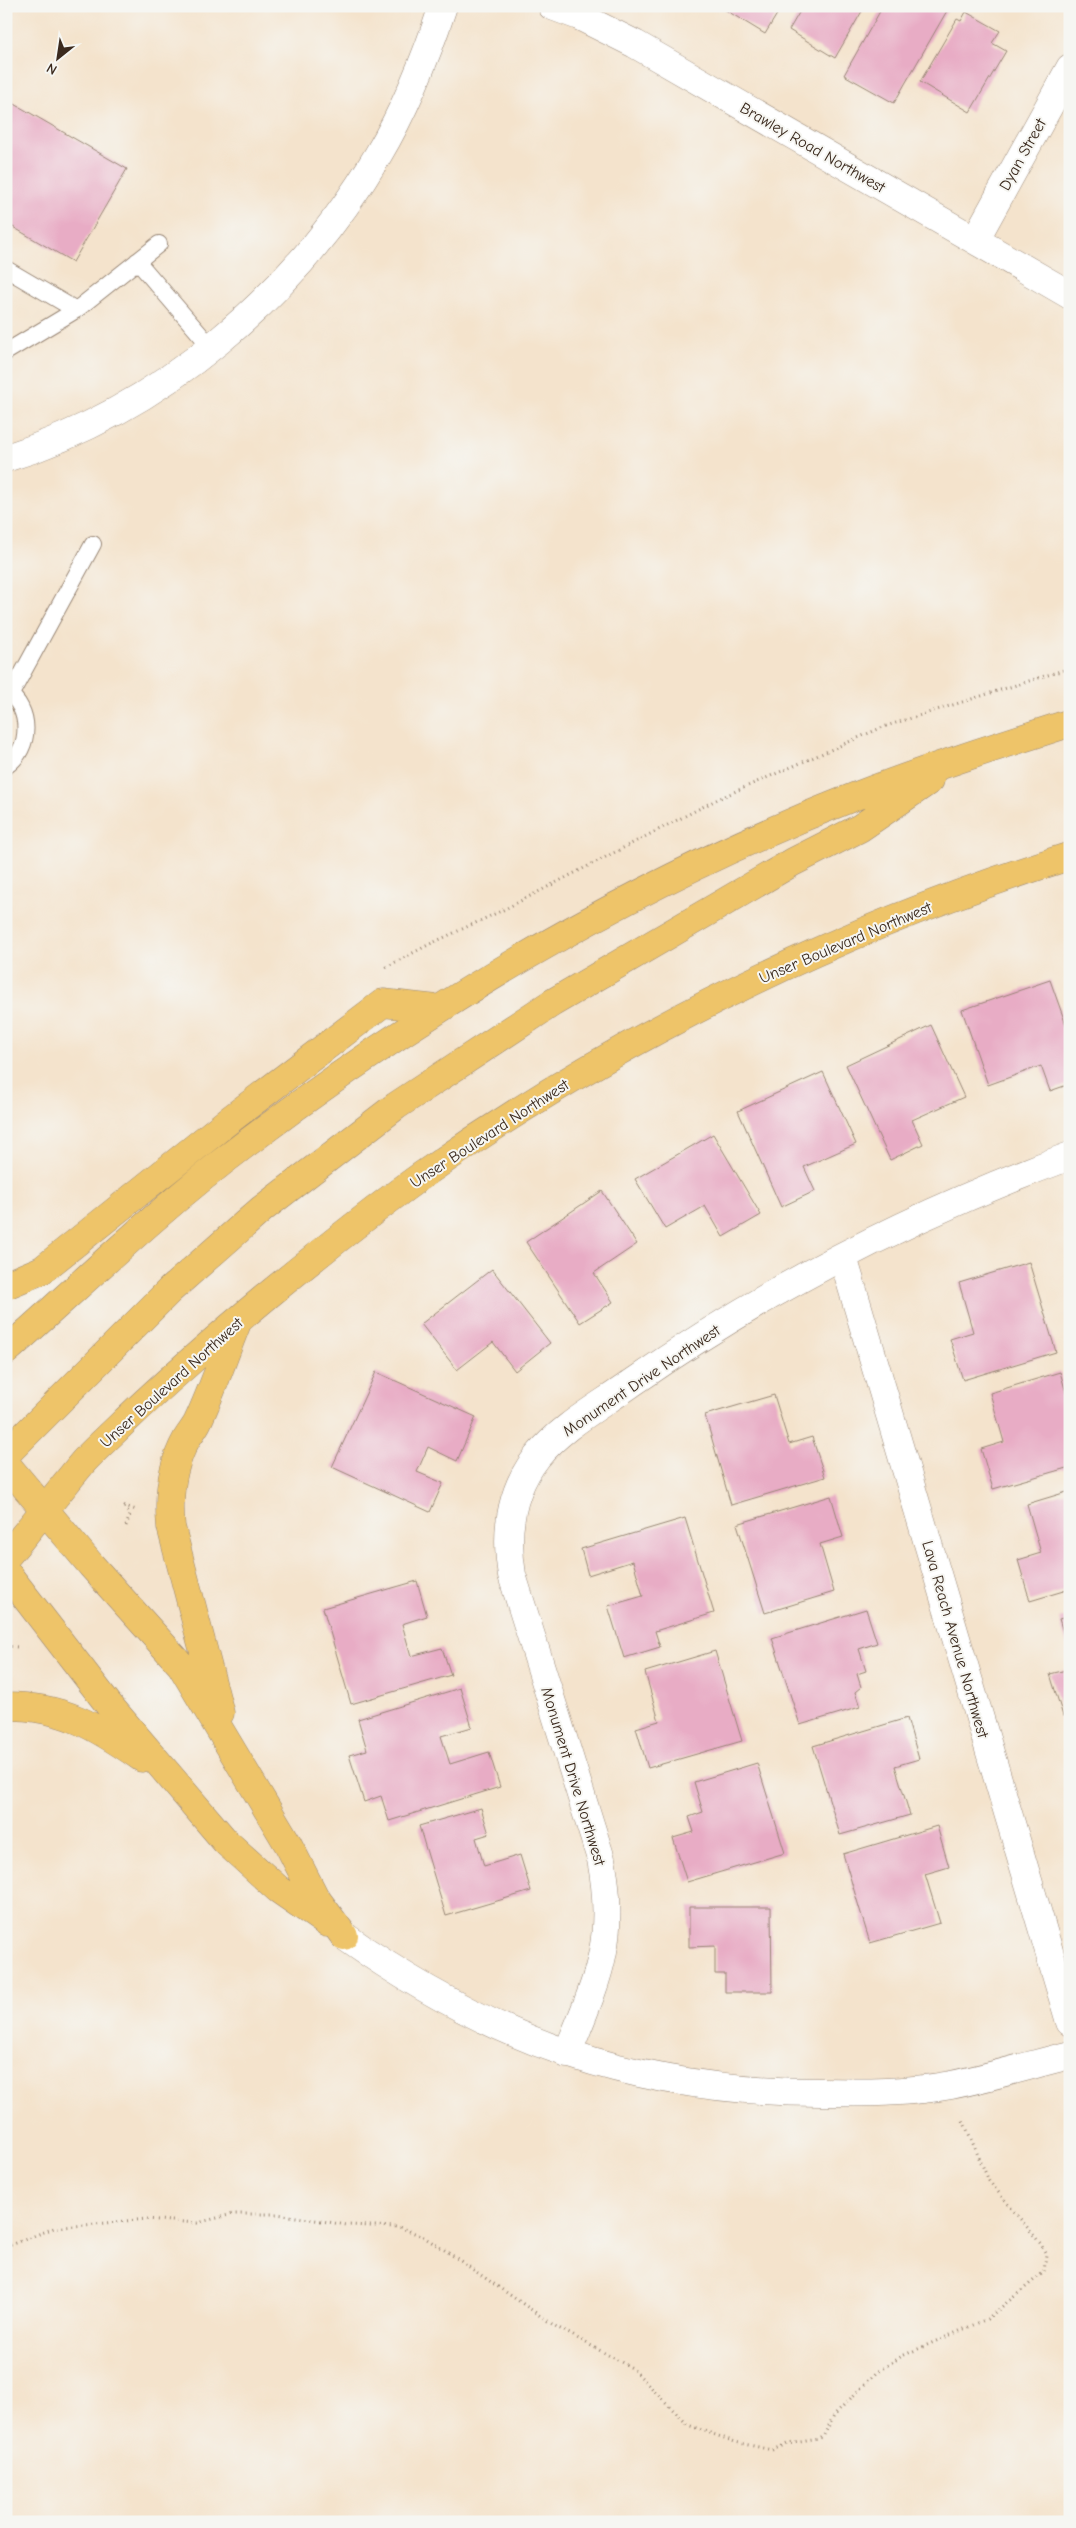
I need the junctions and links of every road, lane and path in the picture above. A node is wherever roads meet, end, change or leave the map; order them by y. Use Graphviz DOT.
graph roads {
  1 [pos="443,6"];
  2 [pos="552,6"];
  3 [pos="1070,68"];
  4 [pos="975,240"];
  5 [pos="159,244"];
  6 [pos="137,260"];
  7 [pos="6,268"];
  8 [pos="1070,295"];
  9 [pos="76,310"];
  10 [pos="211,347"];
  11 [pos="6,352"];
  12 [pos="6,458"];
  13 [pos="93,544"];
  14 [pos="9,693"];
  15 [pos="1070,723"];
  16 [pos="962,758"];
  17 [pos="6,766"];
  18 [pos="1070,856"];
  19 [pos="437,1009"];
  20 [pos="1070,1156"];
  21 [pos="843,1257"];
  22 [pos="6,1285"];
  23 [pos="239,1319"];
  24 [pos="6,1351"];
  25 [pos="6,1454"];
  26 [pos="6,1464"];
  27 [pos="46,1511"];
  28 [pos="6,1557"];
  29 [pos="6,1572"];
  30 [pos="6,1646"];
  31 [pos="18,1647"];
  32 [pos="6,1706"];
  33 [pos="227,1741"];
  34 [pos="174,1781"];
  35 [pos="344,1936"];
  36 [pos="1070,2022"];
  37 [pos="567,2054"];
  38 [pos="1070,2055"];
  39 [pos="949,2085"];
  40 [pos="6,2246"];
  1 -- 10 [label="street"];
  2 -- 4 [label="street, Brawley Road Northwest"];
  3 -- 4 [label="street, Dyan Street"];
  4 -- 8 [label="street, Brawley Road Northwest"];
  5 -- 6 [label="lane"];
  6 -- 9 [label="lane"];
  6 -- 10 [label="lane"];
  7 -- 9 [label="lane"];
  9 -- 11 [label="lane"];
  10 -- 12 [label="street"];
  13 -- 14 [label="lane"];
  14 -- 17 [label="lane"];
  15 -- 16 [label="main road"];
  16 -- 19 [label="main road"];
  16 -- 25 [label="main road"];
  18 -- 23 [label="main road, Unser Boulevard Northwest"];
  19 -- 22 [label="main road"];
  19 -- 24 [label="main road"];
  20 -- 21 [label="street, Monument Drive Northwest"];
  21 -- 36 [label="street, Lava Reach Avenue Northwest"];
  21 -- 37 [label="street, Monument Drive Northwest"];
  23 -- 27 [label="main road, Unser Boulevard Northwest"];
  23 -- 33 [label="main road"];
  26 -- 27 [label="main road"];
  27 -- 28 [label="main road, Unser Boulevard Northwest"];
  27 -- 33 [label="main road"];
  29 -- 34 [label="main road"];
  30 -- 31 [label="path"];
  32 -- 34 [label="main road"];
  33 -- 35 [label="main road"];
  34 -- 35 [label="main road"];
  35 -- 37 [label="street"];
  37 -- 39 [label="street"];
  38 -- 39 [label="street"];
  39 -- 40 [label="path"];
}
